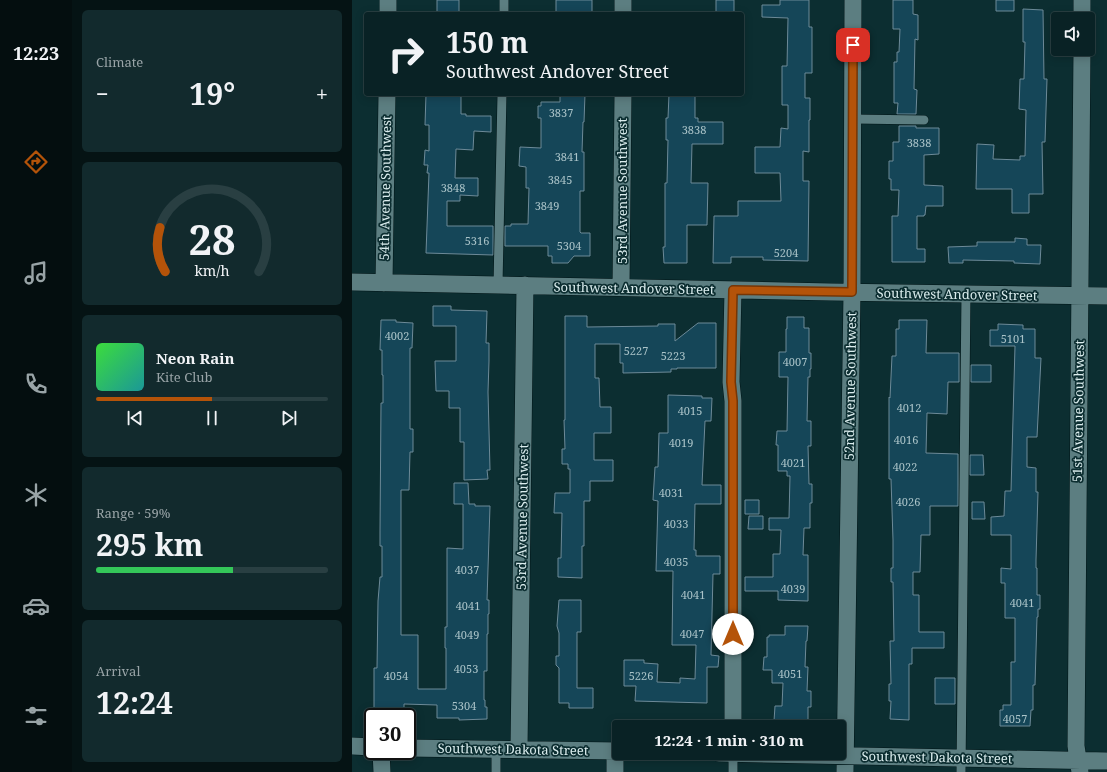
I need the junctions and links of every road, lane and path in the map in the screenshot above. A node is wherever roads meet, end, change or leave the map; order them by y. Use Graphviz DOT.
graph roads {
  1 [pos="388,0"];
  2 [pos="504,0"];
  3 [pos="624,0"];
  4 [pos="853,0"];
  5 [pos="1082,0"];
  6 [pos="388,12"];
  7 [pos="504,12"];
  8 [pos="623,12"];
  9 [pos="1082,12"];
  10 [pos="1082,56"];
  11 [pos="387,96"];
  12 [pos="502,96"];
  13 [pos="623,96"];
  14 [pos="853,119"];
  15 [pos="924,120"];
  16 [pos="352,282"];
  17 [pos="384,283"];
  18 [pos="498,284"];
  19 [pos="525,285"];
  20 [pos="621,287"];
  21 [pos="733,290"];
  22 [pos="852,292"];
  23 [pos="966,294"];
  24 [pos="1080,295"];
  25 [pos="1107,296"];
  26 [pos="733,720"];
  27 [pos="352,746"];
  28 [pos="364,747"];
  29 [pos="416,748"];
  30 [pos="496,749"];
  31 [pos="519,750"];
  32 [pos="612,751"];
  33 [pos="381,760"];
  34 [pos="616,760"];
  35 [pos="733,760"];
  36 [pos="804,760"];
  37 [pos="1107,761"];
  38 [pos="845,764"];
  39 [pos="961,765"];
  40 [pos="1079,766"];
  41 [pos="382,772"];
  42 [pos="496,772"];
  43 [pos="615,772"];
  44 [pos="733,772"];
  1 -- 6 [label="street"];
  2 -- 7 [label="lane"];
  3 -- 8 [label="street"];
  4 -- 14 [label="street, 52nd Avenue Southwest"];
  5 -- 9 [label="street"];
  10 -- 24 [label="street, 51st Avenue Southwest"];
  11 -- 17 [label="street, 54th Avenue Southwest"];
  12 -- 18 [label="lane"];
  13 -- 20 [label="street, 53rd Avenue Southwest"];
  14 -- 15 [label="lane"];
  14 -- 22 [label="street, 52nd Avenue Southwest"];
  16 -- 17 [label="street, Southwest Andover Street"];
  17 -- 18 [label="street, Southwest Andover Street"];
  18 -- 19 [label="street, Southwest Andover Street"];
  19 -- 20 [label="street, Southwest Andover Street"];
  19 -- 31 [label="street, 53rd Avenue Southwest"];
  20 -- 21 [label="street, Southwest Andover Street"];
  21 -- 22 [label="street, Southwest Andover Street"];
  21 -- 26 [label="street"];
  22 -- 23 [label="street, Southwest Andover Street"];
  22 -- 38 [label="street, 52nd Avenue Southwest"];
  23 -- 24 [label="street, Southwest Andover Street"];
  23 -- 39 [label="lane"];
  24 -- 25 [label="street, Southwest Andover Street"];
  24 -- 40 [label="street, 51st Avenue Southwest"];
  27 -- 28 [label="street"];
  29 -- 30 [label="street, Southwest Dakota Street"];
  30 -- 31 [label="street, Southwest Dakota Street"];
  30 -- 42 [label="lane"];
  31 -- 32 [label="street, Southwest Dakota Street"];
  33 -- 41 [label="street"];
  34 -- 43 [label="street"];
  35 -- 44 [label="lane"];
  36 -- 38 [label="street, Southwest Dakota Street"];
  37 -- 40 [label="street, Southwest Dakota Street"];
  38 -- 39 [label="street, Southwest Dakota Street"];
  39 -- 40 [label="street, Southwest Dakota Street"];
}
